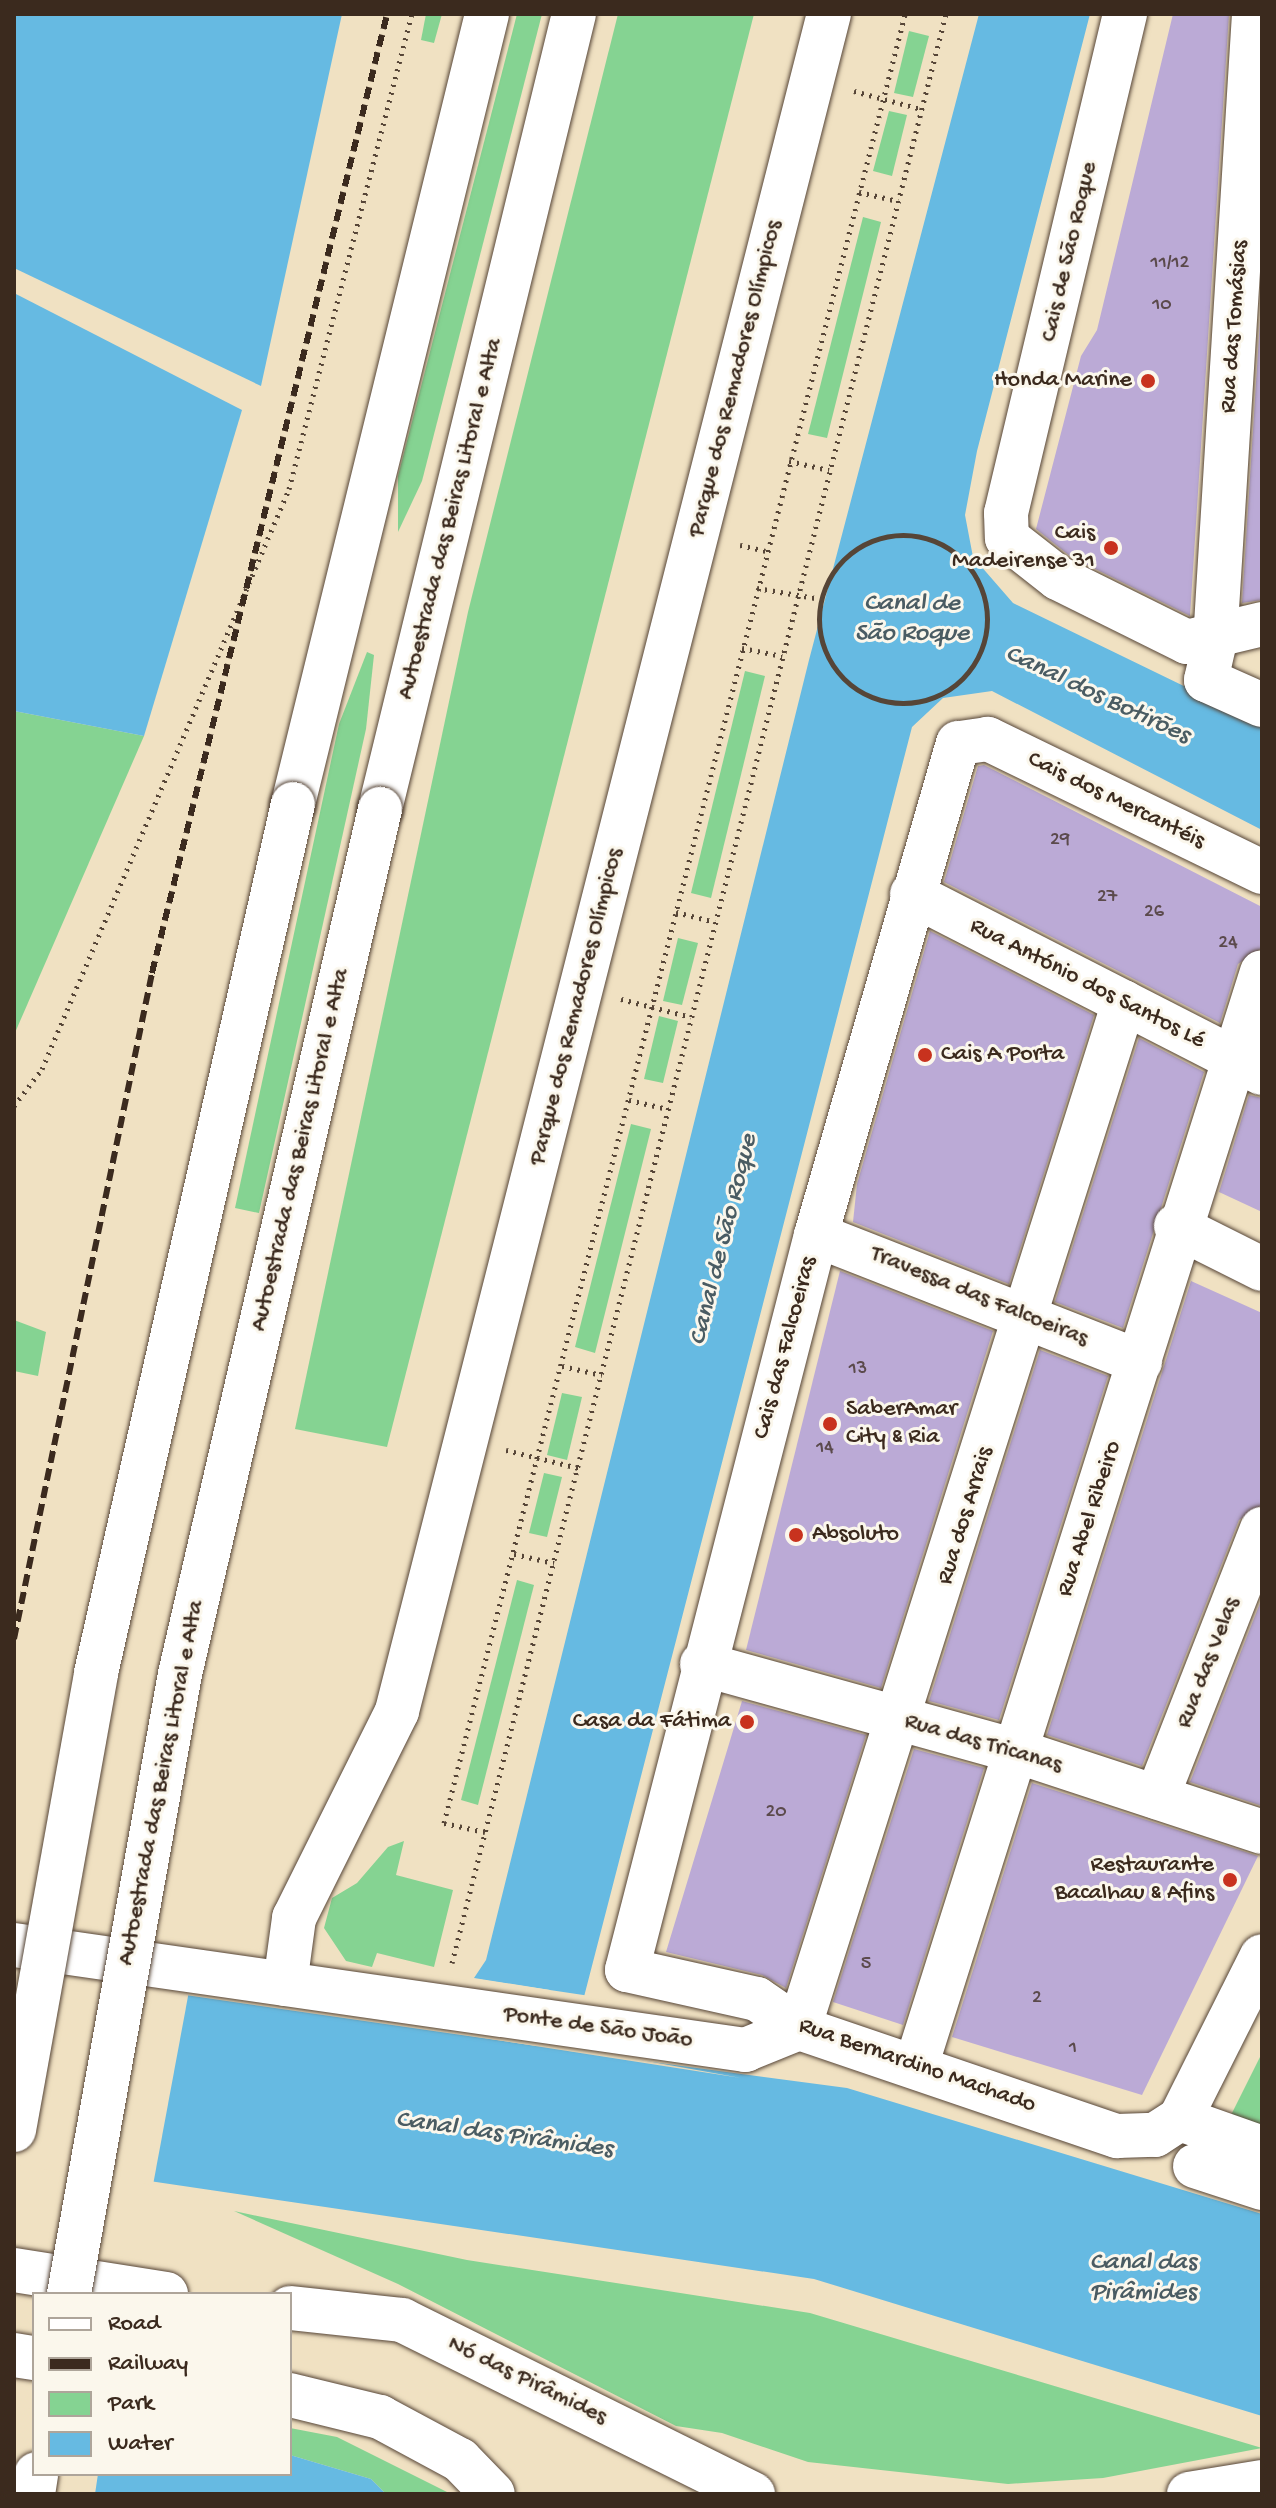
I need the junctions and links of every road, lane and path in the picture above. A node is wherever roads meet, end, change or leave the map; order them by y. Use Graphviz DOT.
graph roads {
  1 [pos="412,14"];
  2 [pos="487,14"];
  3 [pos="574,14"];
  4 [pos="829,14"];
  5 [pos="905,14"];
  6 [pos="944,14"];
  7 [pos="1125,14"];
  8 [pos="1254,14"];
  9 [pos="844,88"];
  10 [pos="884,99"];
  11 [pos="921,109"];
  12 [pos="859,192"];
  13 [pos="898,201"];
  14 [pos="789,461"];
  15 [pos="829,470"];
  16 [pos="757,588"];
  17 [pos="797,596"];
  18 [pos="821,599"];
  19 [pos="1262,624"];
  20 [pos="1215,641"];
  21 [pos="742,648"];
  22 [pos="782,656"];
  23 [pos="1262,705"];
  24 [pos="968,736"];
  25 [pos="1262,872"];
  26 [pos="912,894"];
  27 [pos="676,912"];
  28 [pos="715,922"];
  29 [pos="1262,972"];
  30 [pos="613,997"];
  31 [pos="1124,1002"];
  32 [pos="653,1007"];
  33 [pos="691,1017"];
  34 [pos="1246,1066"];
  35 [pos="629,1100"];
  36 [pos="14,1106"];
  37 [pos="668,1109"];
  38 [pos="1176,1226"];
  39 [pos="816,1235"];
  40 [pos="1262,1269"];
  41 [pos="1029,1316"];
  42 [pos="1140,1362"];
  43 [pos="562,1366"];
  44 [pos="602,1375"];
  45 [pos="499,1448"];
  46 [pos="539,1457"];
  47 [pos="579,1468"];
  48 [pos="1262,1529"];
  49 [pos="514,1554"];
  50 [pos="554,1563"];
  51 [pos="702,1664"];
  52 [pos="901,1721"];
  53 [pos="1016,1751"];
  54 [pos="1157,1797"];
  55 [pos="485,1832"];
  56 [pos="1262,1832"];
  57 [pos="14,1945"];
  58 [pos="1262,1956"];
  59 [pos="627,1970"];
  60 [pos="449,1975"];
  61 [pos="285,1984"];
  62 [pos="799,2028"];
  63 [pos="916,2066"];
  64 [pos="1180,2119"];
  65 [pos="14,2130"];
  66 [pos="1262,2148"];
  67 [pos="1195,2166"];
  68 [pos="1262,2188"];
  69 [pos="14,2270"];
  70 [pos="69,2292"];
  71 [pos="153,2292"];
  72 [pos="292,2308"];
  73 [pos="292,2395"];
  74 [pos="1262,2482"];
  75 [pos="493,2494"];
  76 [pos="753,2494"];
  77 [pos="1189,2494"];
  1 -- 36 [label="path"];
  2 -- 65 [label="main road, bridge"];
  3 -- 70 [label="main road, Autoestrada das Beiras Litoral e Alta, bridge"];
  4 -- 61 [label="main road, Parque dos Remadores Olímpicos"];
  5 -- 10 [label="path"];
  6 -- 11 [label="path"];
  7 -- 20 [label="main road, Cais de São Roque"];
  8 -- 20 [label="main road, Rua das Tomásias"];
  9 -- 10 [label="path"];
  10 -- 11 [label="path"];
  10 -- 12 [label="path"];
  11 -- 13 [label="path"];
  12 -- 13 [label="path"];
  12 -- 14 [label="path"];
  13 -- 15 [label="path"];
  14 -- 15 [label="path"];
  14 -- 16 [label="path"];
  15 -- 17 [label="path"];
  16 -- 17 [label="path"];
  16 -- 21 [label="path"];
  17 -- 18 [label="path"];
  17 -- 22 [label="path"];
  18 -- 18 [label="path"];
  19 -- 20 [label="main road"];
  20 -- 23 [label="main road, Rua das Tomásias"];
  21 -- 22 [label="path"];
  21 -- 27 [label="path"];
  22 -- 28 [label="path"];
  24 -- 25 [label="main road, Cais dos Mercantéis"];
  24 -- 26 [label="main road, Cais das Falcoeiras"];
  26 -- 31 [label="main road, Rua António dos Santos Lé"];
  26 -- 39 [label="main road, Cais das Falcoeiras"];
  27 -- 28 [label="path"];
  27 -- 32 [label="path"];
  28 -- 33 [label="path"];
  29 -- 34 [label="main road, Rua Abel Ribeiro"];
  30 -- 32 [label="path"];
  31 -- 34 [label="main road, Rua António dos Santos Lé"];
  31 -- 41 [label="main road, Rua dos Arrais"];
  32 -- 33 [label="path"];
  32 -- 35 [label="path"];
  33 -- 37 [label="path"];
  34 -- 38 [label="main road, Rua Abel Ribeiro"];
  35 -- 37 [label="path"];
  35 -- 43 [label="path"];
  37 -- 44 [label="path"];
  38 -- 40 [label="main road"];
  38 -- 42 [label="main road, Rua Abel Ribeiro"];
  39 -- 41 [label="main road, Travessa das Falcoeiras"];
  39 -- 51 [label="main road, Cais das Falcoeiras"];
  41 -- 42 [label="main road, Travessa das Falcoeiras"];
  41 -- 52 [label="main road, Rua dos Arrais"];
  42 -- 53 [label="main road, Rua Abel Ribeiro"];
  43 -- 44 [label="path"];
  43 -- 46 [label="path"];
  44 -- 47 [label="path"];
  45 -- 46 [label="path"];
  46 -- 47 [label="path"];
  46 -- 49 [label="path"];
  47 -- 50 [label="path"];
  48 -- 54 [label="main road, Rua das Velas"];
  49 -- 50 [label="path"];
  49 -- 55 [label="path"];
  50 -- 55 [label="path"];
  51 -- 52 [label="main road, Rua das Tricanas"];
  51 -- 59 [label="main road, Cais das Falcoeiras"];
  52 -- 53 [label="main road, Rua das Tricanas"];
  52 -- 62 [label="main road, Rua dos Arrais"];
  53 -- 54 [label="main road, Rua das Tricanas"];
  53 -- 63 [label="main road, Rua Abel Ribeiro"];
  54 -- 56 [label="main road, Rua das Tricanas"];
  55 -- 60 [label="path"];
  57 -- 61 [label="main road, Ponte de São João"];
  58 -- 64 [label="main road"];
  59 -- 62 [label="main road, Rua Bernardino Machado"];
  61 -- 62 [label="main road, Ponte de São João"];
  62 -- 63 [label="main road, Rua Bernardino Machado"];
  63 -- 64 [label="main road, Rua Bernardino Machado"];
  64 -- 66 [label="main road"];
  67 -- 68 [label="main road"];
  69 -- 71 [label="main road"];
  72 -- 76 [label="main road, Nó das Pirâmides"];
  73 -- 75 [label="main road"];
  74 -- 77 [label="main road"];
}
